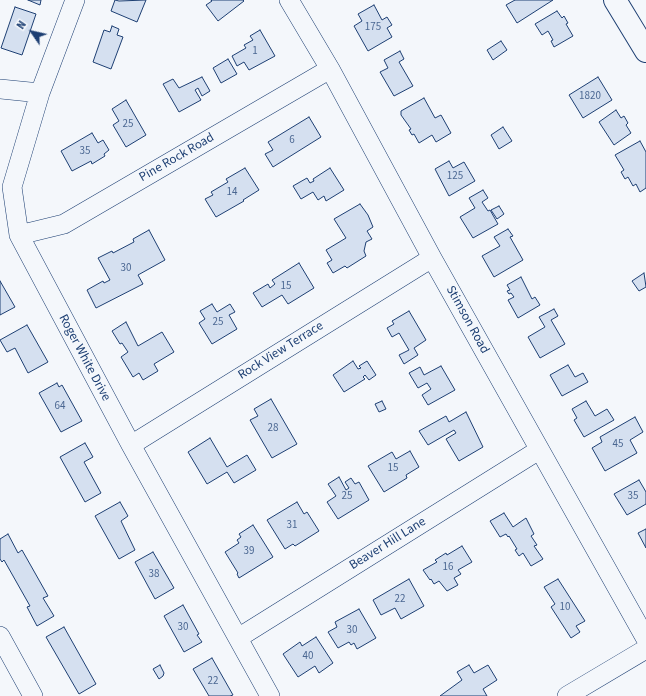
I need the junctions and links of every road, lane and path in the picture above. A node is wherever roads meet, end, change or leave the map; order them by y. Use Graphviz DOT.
graph roads {
  1 [pos="76,0"];
  2 [pos="289,0"];
  3 [pos="615,0"];
  4 [pos="646,51"];
  5 [pos="330,69"];
  6 [pos="0,89"];
  7 [pos="40,93"];
  8 [pos="19,235"];
  9 [pos="432,258"];
  10 [pos="131,445"];
  11 [pos="539,450"];
  12 [pos="0,636"];
  13 [pos="238,638"];
  14 [pos="646,639"];
  15 [pos="646,649"];
  16 [pos="33,696"];
  17 [pos="270,696"];
  18 [pos="567,696"];
  1 -- 7 [label="street, Roger White Drive"];
  2 -- 5 [label="street, Stimson Road"];
  3 -- 4 [label="main road"];
  5 -- 8 [label="street, Pine Rock Road"];
  5 -- 9 [label="street, Stimson Road"];
  6 -- 7 [label="street"];
  7 -- 8 [label="street, Roger White Drive"];
  8 -- 10 [label="street, Roger White Drive"];
  9 -- 10 [label="street, Rock View Terrace"];
  9 -- 11 [label="street, Stimson Road"];
  10 -- 13 [label="street, Roger White Drive"];
  11 -- 13 [label="street, Beaver Hill Lane"];
  11 -- 14 [label="street, Stimson Road"];
  12 -- 16 [label="street"];
  13 -- 17 [label="street, Roger White Drive"];
  15 -- 18 [label="street"];
}
